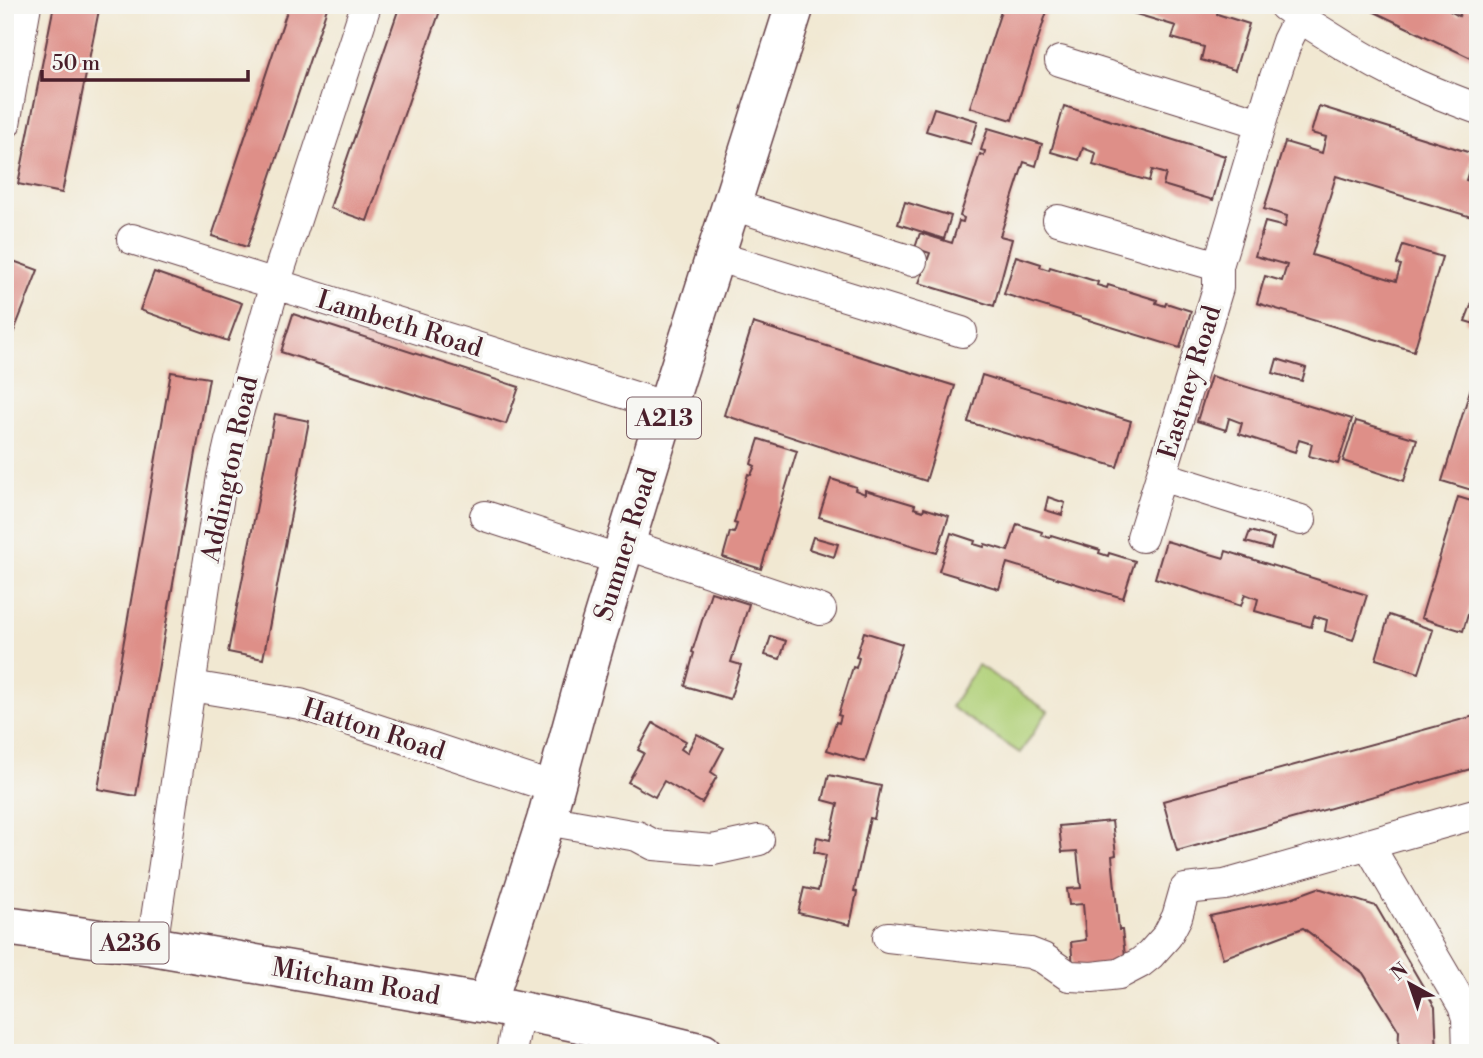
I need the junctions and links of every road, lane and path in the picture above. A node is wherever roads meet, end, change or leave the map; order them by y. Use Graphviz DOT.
graph roads {
  1 [pos="26,5"];
  2 [pos="366,5"];
  3 [pos="795,5"];
  4 [pos="1291,11"];
  5 [pos="1060,61"];
  6 [pos="1478,109"];
  7 [pos="1260,123"];
  8 [pos="5,124"];
  9 [pos="732,205"];
  10 [pos="1058,220"];
  11 [pos="132,239"];
  12 [pos="715,256"];
  13 [pos="912,261"];
  14 [pos="1218,266"];
  15 [pos="275,284"];
  16 [pos="962,332"];
  17 [pos="667,407"];
  18 [pos="1161,476"];
  19 [pos="485,516"];
  20 [pos="1301,520"];
  21 [pos="1142,537"];
  22 [pos="623,552"];
  23 [pos="821,610"];
  24 [pos="191,686"];
  25 [pos="550,804"];
  26 [pos="1478,813"];
  27 [pos="759,841"];
  28 [pos="1368,844"];
  29 [pos="5,926"];
  30 [pos="888,937"];
  31 [pos="152,946"];
  32 [pos="503,1007"];
  33 [pos="511,1053"];
  34 [pos="703,1053"];
  35 [pos="1468,1053"];
  1 -- 8 [label="street"];
  2 -- 15 [label="street, Addington Road"];
  3 -- 9 [label="main road, Sumner Road / A213"];
  4 -- 6 [label="street"];
  4 -- 7 [label="street, Eastney Road"];
  5 -- 7 [label="street"];
  7 -- 14 [label="street, Eastney Road"];
  9 -- 12 [label="main road, Sumner Road / A213"];
  9 -- 13 [label="street"];
  10 -- 14 [label="street"];
  11 -- 15 [label="street, Lambeth Road"];
  12 -- 16 [label="street"];
  12 -- 17 [label="main road, Sumner Road / A213"];
  14 -- 18 [label="street, Eastney Road"];
  15 -- 17 [label="street, Lambeth Road"];
  15 -- 24 [label="street, Addington Road"];
  17 -- 22 [label="main road, Sumner Road / A213"];
  18 -- 20 [label="street, Eastney Road"];
  18 -- 21 [label="street"];
  19 -- 22 [label="street"];
  22 -- 23 [label="street"];
  22 -- 25 [label="main road, Sumner Road / A213"];
  24 -- 25 [label="street, Hatton Road"];
  24 -- 31 [label="street, Addington Road"];
  25 -- 27 [label="street, Hatton Road"];
  25 -- 32 [label="main road, Sumner Road / A213"];
  26 -- 28 [label="street"];
  28 -- 30 [label="street"];
  28 -- 35 [label="street"];
  29 -- 31 [label="main road, Mitcham Road / A236"];
  31 -- 32 [label="main road, Mitcham Road / A236"];
  32 -- 33 [label="street"];
  32 -- 34 [label="main road, Mitcham Road / A236"];
}
